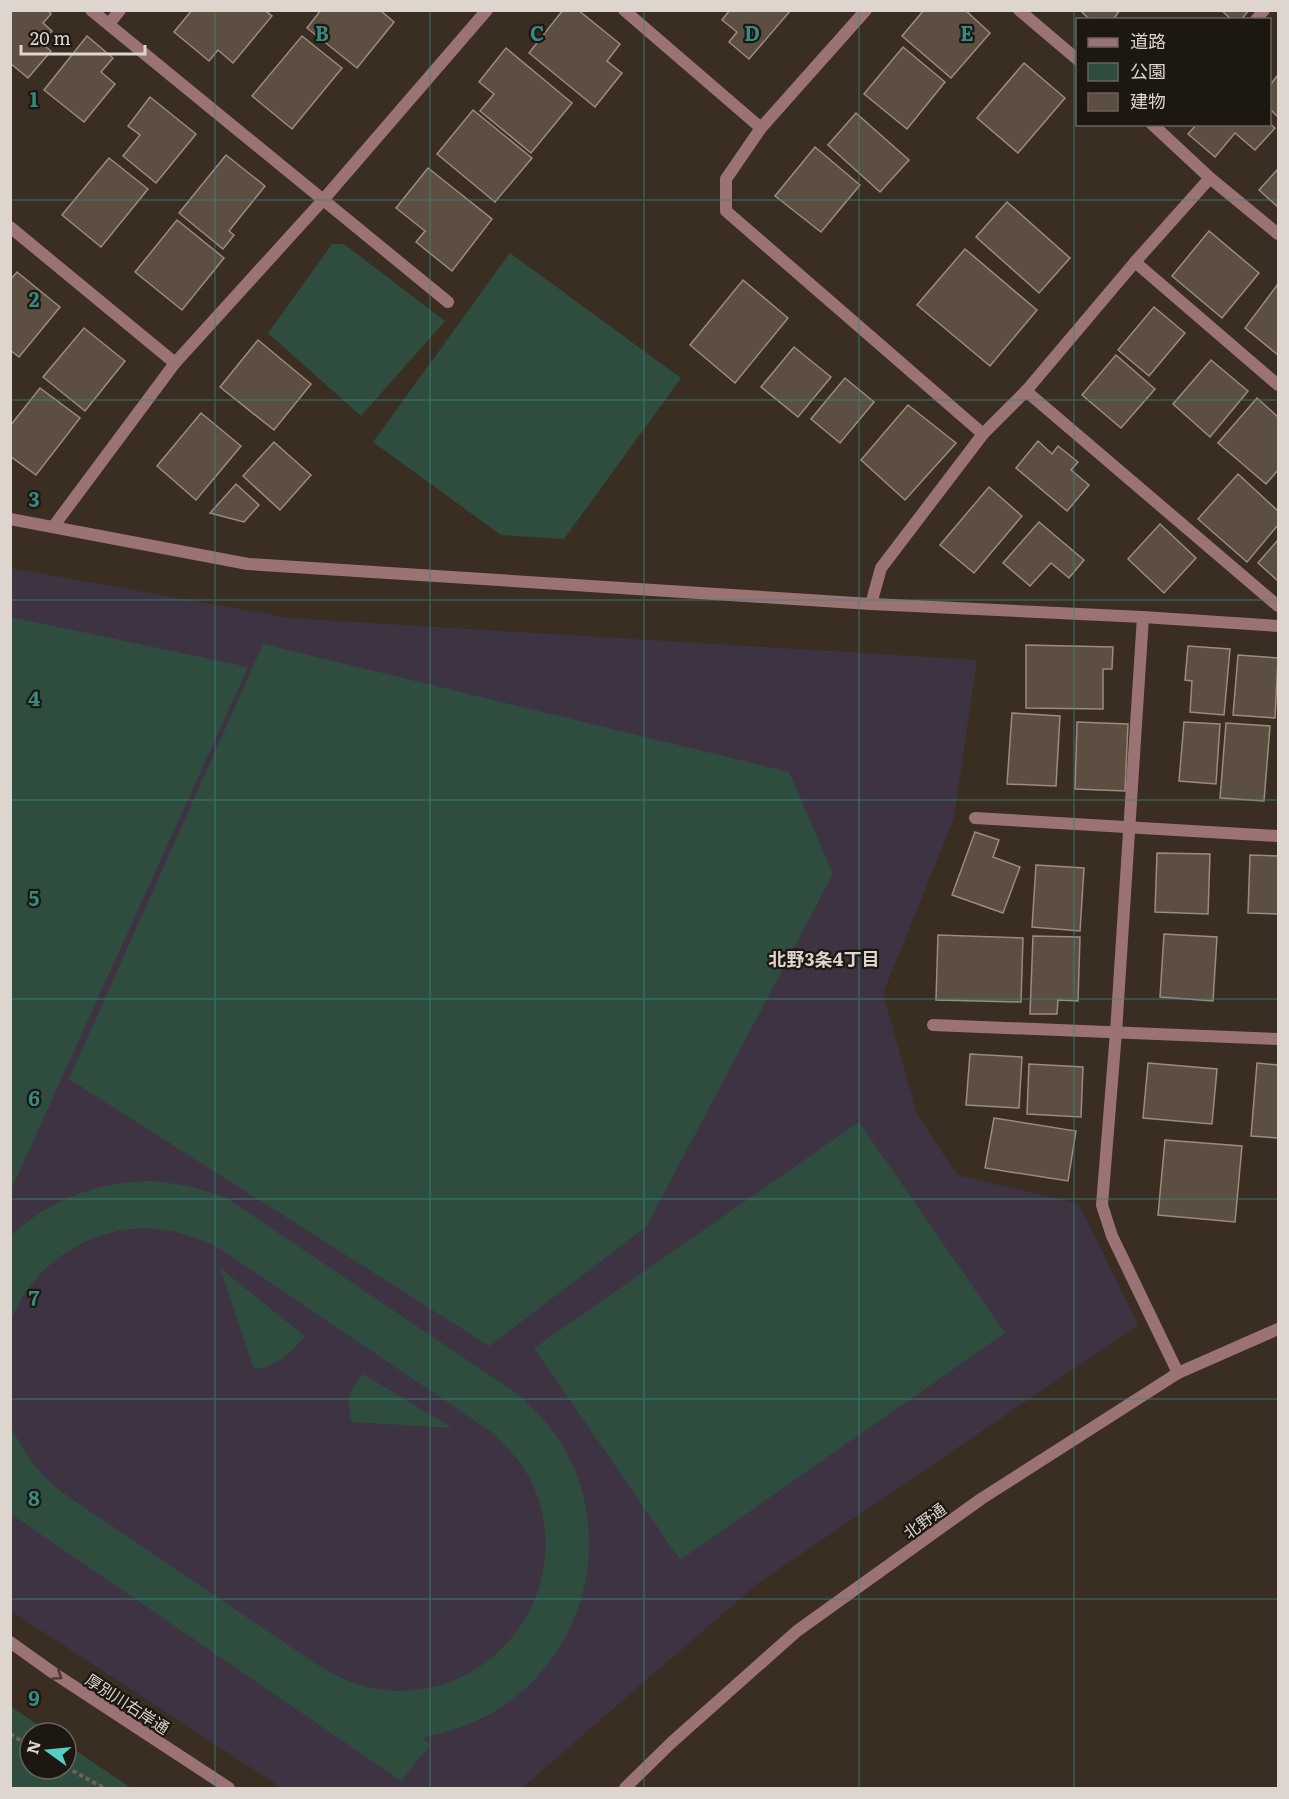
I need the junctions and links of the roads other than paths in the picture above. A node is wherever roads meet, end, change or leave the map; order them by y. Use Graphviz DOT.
graph roads {
  1 [pos="92,10"];
  2 [pos="120,10"];
  3 [pos="487,10"];
  4 [pos="624,10"];
  5 [pos="866,10"];
  6 [pos="1019,10"];
  7 [pos="109,24"];
  8 [pos="1076,59"];
  9 [pos="1154,126"];
  10 [pos="761,128"];
  11 [pos="1210,178"];
  12 [pos="323,200"];
  13 [pos="10,227"];
  14 [pos="1278,234"];
  15 [pos="1135,262"];
  16 [pos="448,302"];
  17 [pos="175,363"];
  18 [pos="1278,385"];
  19 [pos="1026,391"];
  20 [pos="983,434"];
  21 [pos="10,519"];
  22 [pos="53,527"];
  23 [pos="871,604"];
  24 [pos="1278,606"];
  25 [pos="1143,617"];
  26 [pos="1278,626"];
  27 [pos="975,818"];
  28 [pos="1130,828"];
  29 [pos="1278,836"];
  30 [pos="933,1025"];
  31 [pos="1116,1032"];
  32 [pos="1278,1039"];
  33 [pos="1278,1329"];
  34 [pos="1178,1373"];
  35 [pos="10,1642"];
  36 [pos="229,1788"];
  37 [pos="625,1788"];
  1 -- 7 [label="street"];
  2 -- 7 [label="street"];
  3 -- 12 [label="street"];
  4 -- 10 [label="street"];
  5 -- 10 [label="street"];
  6 -- 8 [label="street"];
  7 -- 12 [label="street"];
  9 -- 11 [label="street"];
  10 -- 20 [label="street"];
  11 -- 14 [label="street"];
  11 -- 15 [label="street"];
  12 -- 16 [label="street"];
  12 -- 17 [label="street"];
  13 -- 17 [label="street"];
  15 -- 18 [label="street"];
  15 -- 19 [label="street"];
  17 -- 22 [label="street"];
  19 -- 20 [label="street"];
  19 -- 24 [label="street"];
  20 -- 23 [label="street"];
  21 -- 22 [label="street"];
  22 -- 23 [label="street"];
  23 -- 25 [label="street"];
  25 -- 26 [label="street"];
  25 -- 28 [label="street"];
  27 -- 28 [label="street"];
  28 -- 29 [label="street"];
  28 -- 31 [label="street"];
  30 -- 31 [label="street"];
  31 -- 32 [label="street"];
  31 -- 34 [label="street"];
  33 -- 34 [label="street, 北野通"];
  34 -- 37 [label="street, 北野通"];
  35 -- 36 [label="street, 厚別川右岸通, one-way"];
}
